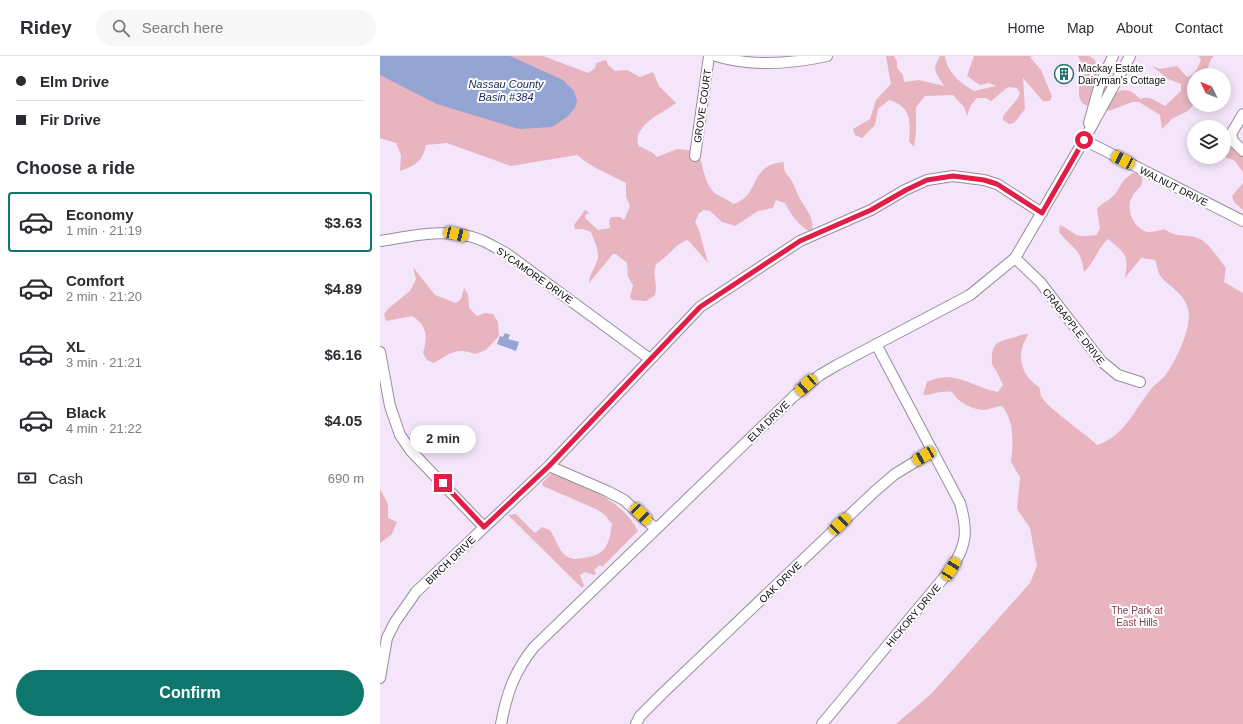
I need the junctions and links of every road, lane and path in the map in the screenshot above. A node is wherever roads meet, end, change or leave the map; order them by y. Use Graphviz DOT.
graph roads {
  1 [pos="709,56"];
  2 [pos="716,56"];
  3 [pos="827,56"];
  4 [pos="1113,56"];
  5 [pos="1130,56"];
  6 [pos="1243,114"];
  7 [pos="1084,140"];
  8 [pos="1243,151"];
  9 [pos="695,156"];
  10 [pos="1042,213"];
  11 [pos="1243,221"];
  12 [pos="380,242"];
  13 [pos="1015,258"];
  14 [pos="876,344"];
  15 [pos="380,352"];
  16 [pos="650,358"];
  17 [pos="1140,382"];
  18 [pos="933,451"];
  19 [pos="549,466"];
  20 [pos="484,527"];
  21 [pos="656,529"];
  22 [pos="384,637"];
  23 [pos="380,678"];
  24 [pos="501,724"];
  25 [pos="636,724"];
  26 [pos="822,724"];
  1 -- 9 [label="street, GROVE COURT"];
  2 -- 3 [label="street"];
  4 -- 7 [label="street, ELM DRIVE"];
  5 -- 7 [label="street, ELM DRIVE"];
  6 -- 8 [label="street"];
  7 -- 10 [label="street, ELM DRIVE"];
  7 -- 11 [label="street, WALNUT DRIVE"];
  10 -- 13 [label="street, ELM DRIVE"];
  10 -- 16 [label="street, BIRCH DRIVE"];
  12 -- 16 [label="street, SYCAMORE DRIVE"];
  13 -- 14 [label="street, ELM DRIVE"];
  13 -- 17 [label="street, CRABAPPLE DRIVE"];
  14 -- 18 [label="street, HICKORY DRIVE"];
  14 -- 21 [label="street, ELM DRIVE"];
  15 -- 20 [label="street"];
  16 -- 19 [label="street, BIRCH DRIVE"];
  18 -- 25 [label="street, OAK DRIVE"];
  18 -- 26 [label="street, HICKORY DRIVE"];
  19 -- 20 [label="street, BIRCH DRIVE"];
  19 -- 21 [label="street"];
  20 -- 22 [label="street, BIRCH DRIVE"];
  21 -- 24 [label="street, ELM DRIVE"];
  22 -- 23 [label="street, BIRCH DRIVE"];
}
